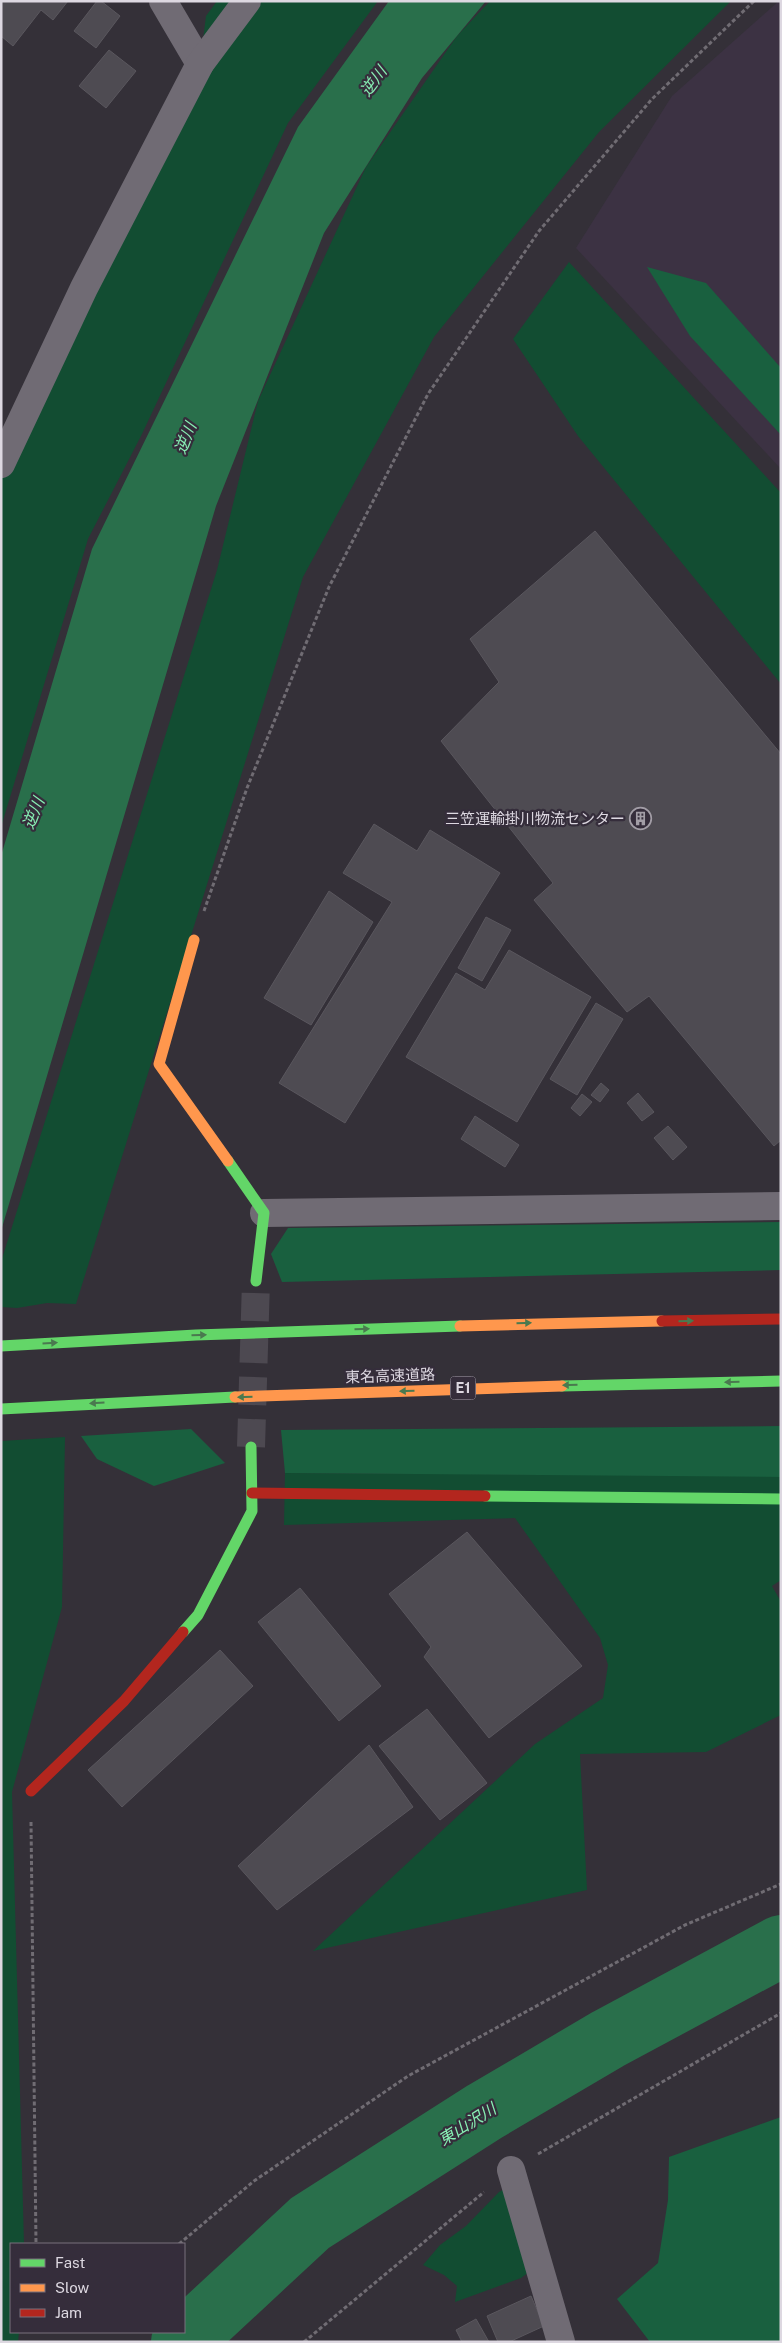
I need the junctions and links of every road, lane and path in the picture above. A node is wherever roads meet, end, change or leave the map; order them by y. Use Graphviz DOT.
graph roads {
  1 [pos="163,1"];
  2 [pos="247,1"];
  3 [pos="754,1"];
  4 [pos="200,64"];
  5 [pos="1,464"];
  6 [pos="194,940"];
  7 [pos="781,1206"];
  8 [pos="264,1213"];
  9 [pos="256,1282"];
  10 [pos="781,1319"];
  11 [pos="1,1346"];
  12 [pos="781,1381"];
  13 [pos="1,1409"];
  14 [pos="251,1447"];
  15 [pos="252,1493"];
  16 [pos="781,1500"];
  17 [pos="30,1792"];
  18 [pos="781,1884"];
  19 [pos="511,2170"];
  20 [pos="36,2243"];
  21 [pos="180,2243"];
  22 [pos="561,2342"];
  1 -- 4 [label="street"];
  2 -- 4 [label="street"];
  3 -- 6 [label="path"];
  4 -- 5 [label="street"];
  6 -- 8 [label="main road"];
  7 -- 8 [label="street"];
  8 -- 9 [label="main road"];
  11 -- 10 [label="main road, one-way"];
  12 -- 13 [label="main road, 東名高速道路 / E1, one-way"];
  14 -- 15 [label="main road"];
  15 -- 16 [label="main road"];
  15 -- 17 [label="main road"];
  17 -- 20 [label="path"];
  18 -- 21 [label="path"];
  19 -- 22 [label="street"];
}
